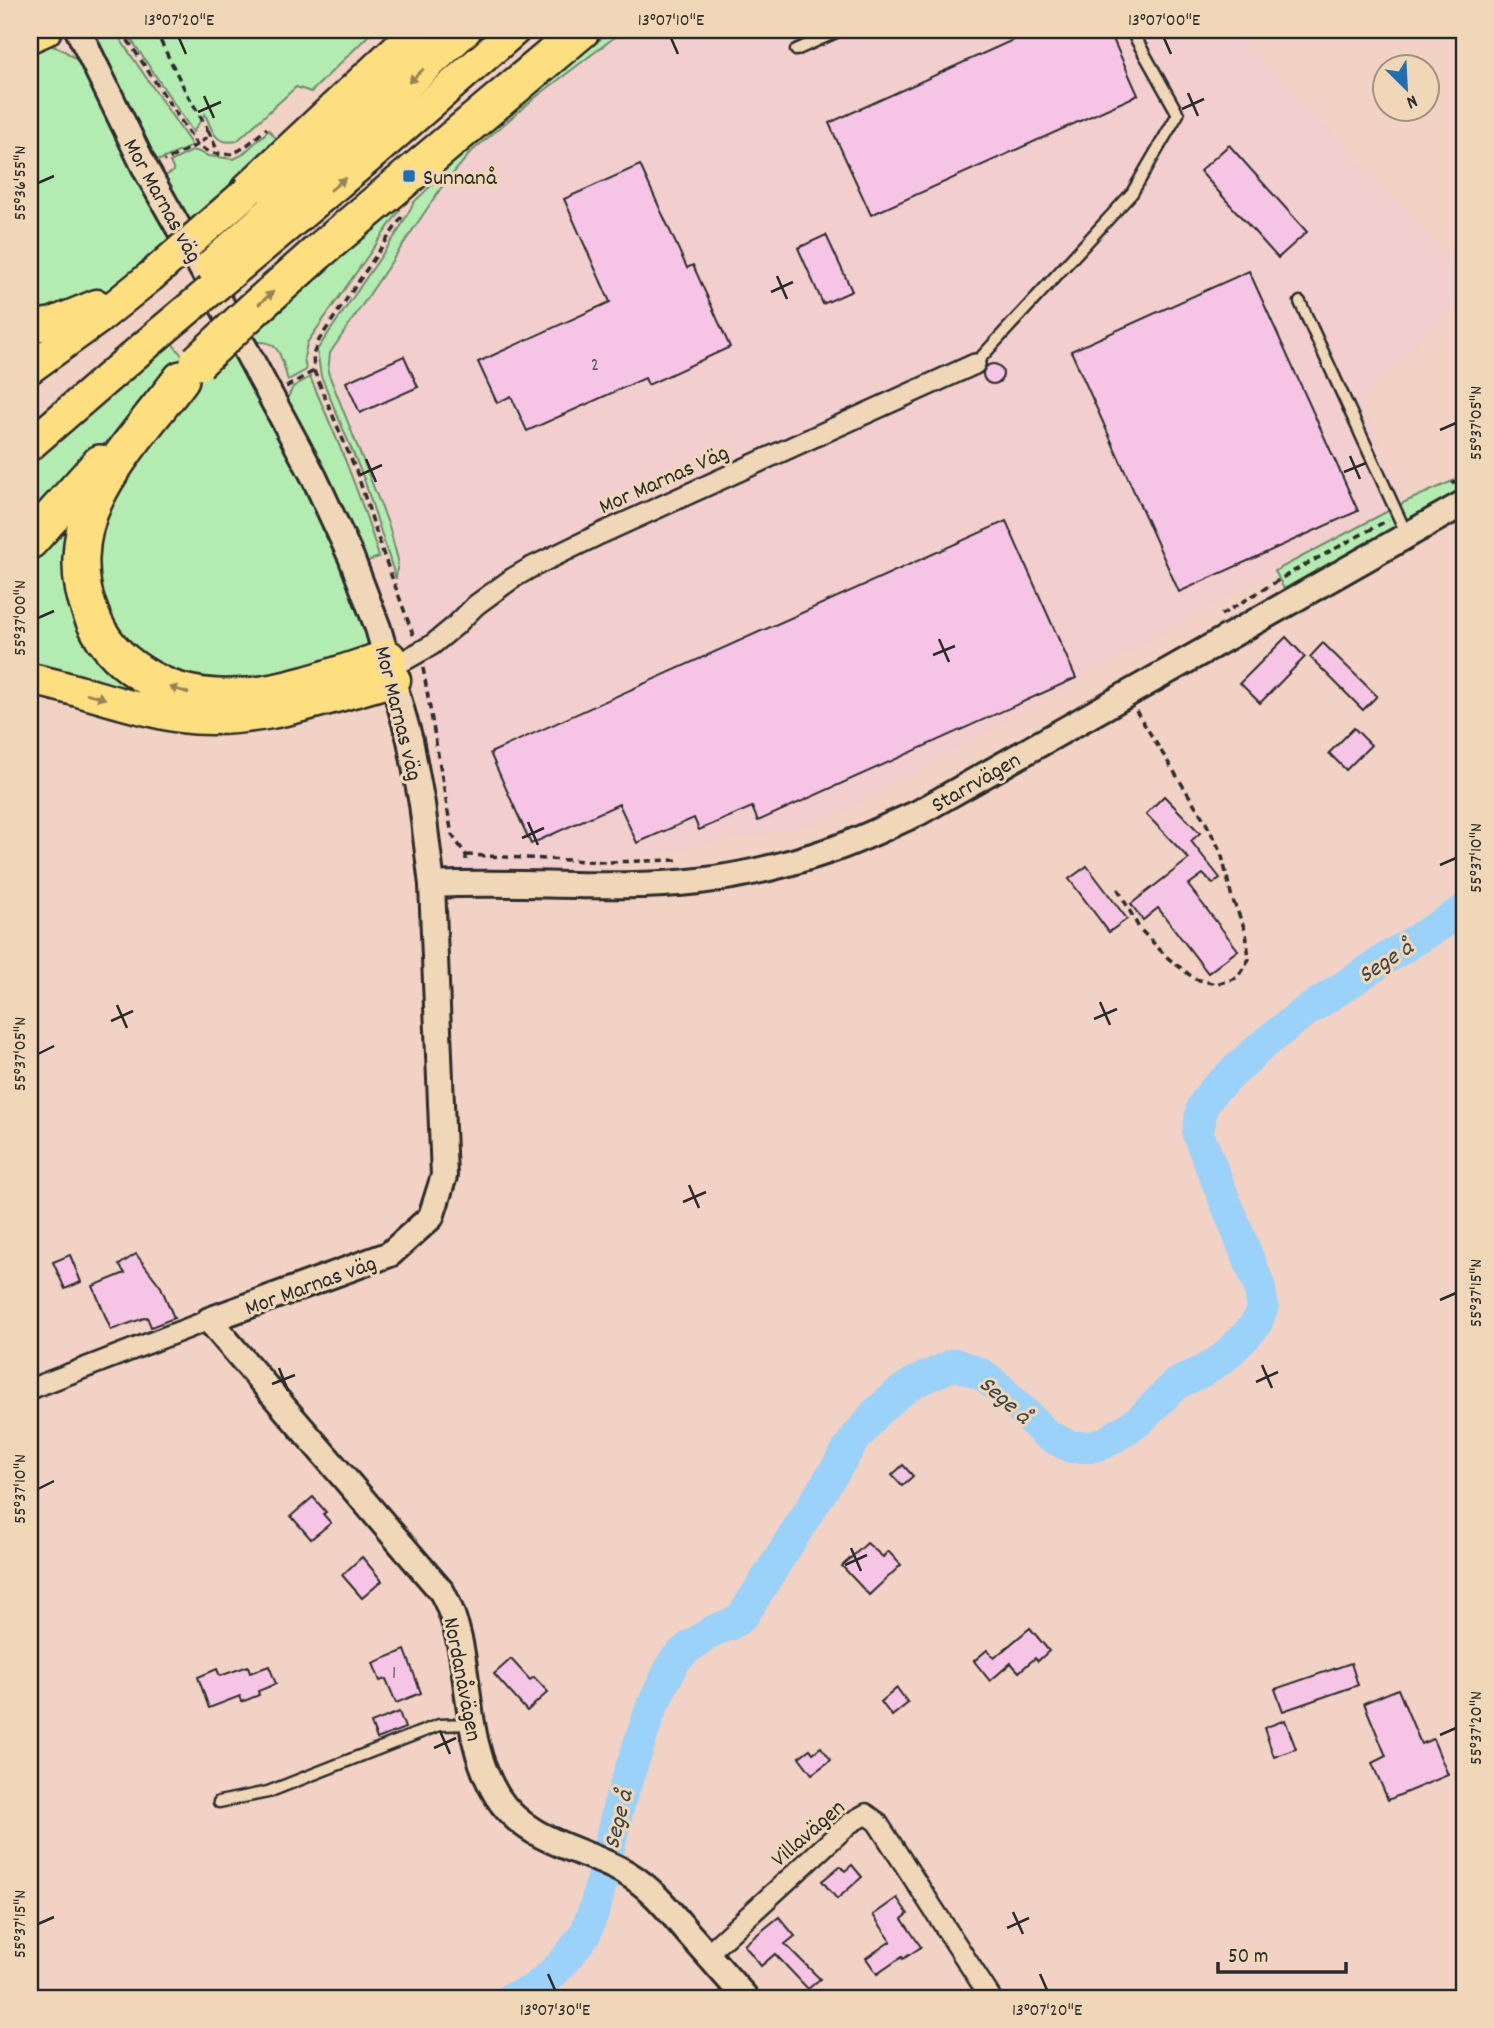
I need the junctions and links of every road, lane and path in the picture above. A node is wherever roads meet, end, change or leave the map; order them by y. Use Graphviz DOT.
graph roads {
  1 [pos="46,30"];
  2 [pos="78,30"];
  3 [pos="121,30"];
  4 [pos="155,30"];
  5 [pos="419,30"];
  6 [pos="466,30"];
  7 [pos="515,30"];
  8 [pos="582,30"];
  9 [pos="597,30"];
  10 [pos="841,30"];
  11 [pos="1130,30"];
  12 [pos="30,37"];
  13 [pos="796,50"];
  14 [pos="207,128"];
  15 [pos="267,128"];
  16 [pos="463,128"];
  17 [pos="197,145"];
  18 [pos="219,155"];
  19 [pos="146,170"];
  20 [pos="268,210"];
  21 [pos="404,214"];
  22 [pos="150,277"];
  23 [pos="1300,302"];
  24 [pos="158,324"];
  25 [pos="30,327"];
  26 [pos="975,364"];
  27 [pos="30,368"];
  28 [pos="190,370"];
  29 [pos="314,371"];
  30 [pos="271,395"];
  31 [pos="30,428"];
  32 [pos="30,445"];
  33 [pos="1464,477"];
  34 [pos="1454,496"];
  35 [pos="1402,525"];
  36 [pos="30,541"];
  37 [pos="1213,620"];
  38 [pos="398,665"];
  39 [pos="30,680"];
  40 [pos="1126,694"];
  41 [pos="466,855"];
  42 [pos="682,860"];
  43 [pos="467,883"];
  44 [pos="432,885"];
  45 [pos="1118,889"];
  46 [pos="209,1320"];
  47 [pos="30,1389"];
  48 [pos="471,1724"];
  49 [pos="219,1802"];
  50 [pos="708,1954"];
  51 [pos="746,1998"];
  52 [pos="991,1998"];
  1 -- 12 [label="main road"];
  2 -- 19 [label="street, Mor Marnas väg"];
  3 -- 17 [label="path"];
  4 -- 14 [label="path"];
  5 -- 20 [label="highway"];
  6 -- 20 [label="main road, one-way"];
  20 -- 7 [label="main road, one-way"];
  8 -- 16 [label="highway"];
  9 -- 16 [label="highway"];
  10 -- 13 [label="lane"];
  11 -- 26 [label="lane"];
  14 -- 17 [label="path"];
  14 -- 18 [label="path"];
  15 -- 18 [label="path"];
  28 -- 16 [label="highway, one-way, bridge"];
  17 -- 18 [label="path"];
  17 -- 19 [label="path"];
  19 -- 30 [label="street, Mor Marnas väg"];
  20 -- 22 [label="main road, bridge"];
  20 -- 24 [label="main road, bridge"];
  21 -- 29 [label="path"];
  22 -- 25 [label="main road"];
  22 -- 27 [label="main road"];
  23 -- 35 [label="lane"];
  24 -- 31 [label="main road"];
  24 -- 32 [label="main road"];
  26 -- 38 [label="street, Mor Marnas Väg"];
  28 -- 36 [label="highway"];
  38 -- 28 [label="highway, one-way"];
  29 -- 30 [label="path"];
  29 -- 38 [label="path"];
  30 -- 38 [label="street, Mor Marnas väg"];
  33 -- 34 [label="path"];
  34 -- 35 [label="street, Starrvägen"];
  35 -- 37 [label="path"];
  35 -- 40 [label="street, Starrvägen"];
  39 -- 38 [label="main road, one-way"];
  38 -- 41 [label="path"];
  38 -- 44 [label="street, Mor Marnas väg"];
  40 -- 43 [label="street, Starrvägen"];
  40 -- 45 [label="path"];
  41 -- 42 [label="path"];
  41 -- 43 [label="path"];
  43 -- 44 [label="street, Starrvägen"];
  44 -- 46 [label="street, Mor Marnas väg"];
  46 -- 47 [label="street"];
  46 -- 48 [label="street, Nordanåvägen"];
  48 -- 49 [label="lane"];
  48 -- 50 [label="street, Nordanåvägen"];
  50 -- 51 [label="street, Nordanåvägen"];
  50 -- 52 [label="street, Villavägen"];
}
